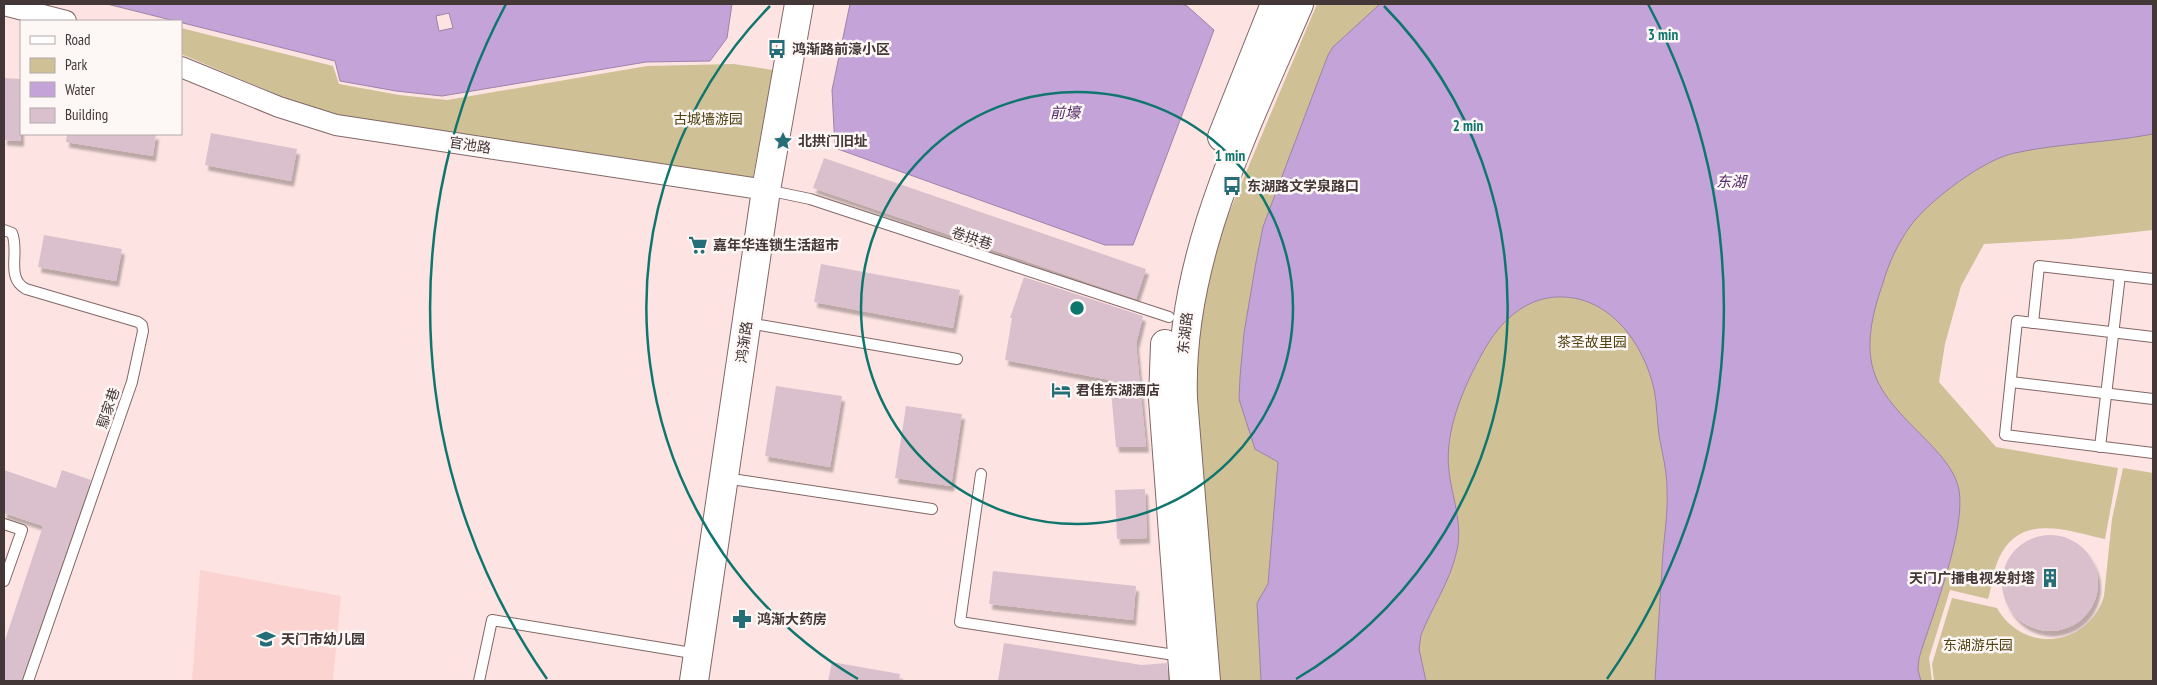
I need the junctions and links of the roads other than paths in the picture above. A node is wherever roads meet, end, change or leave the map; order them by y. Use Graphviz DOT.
graph roads {
  1 [pos="799,4"];
  2 [pos="1275,4"];
  3 [pos="1299,4"];
  4 [pos="4,5"];
  5 [pos="62,20"];
  6 [pos="182,67"];
  7 [pos="766,190"];
  8 [pos="4,230"];
  9 [pos="2120,275"];
  10 [pos="2153,278"];
  11 [pos="1169,316"];
  12 [pos="747,323"];
  13 [pos="2033,323"];
  14 [pos="2113,332"];
  15 [pos="2153,337"];
  16 [pos="957,359"];
  17 [pos="2011,382"];
  18 [pos="2106,394"];
  19 [pos="2153,400"];
  20 [pos="2100,447"];
  21 [pos="2153,453"];
  22 [pos="981,474"];
  23 [pos="724,478"];
  24 [pos="932,508"];
  25 [pos="4,524"];
  26 [pos="4,582"];
  27 [pos="698,654"];
  28 [pos="1183,669"];
  29 [pos="28,681"];
  30 [pos="479,681"];
  31 [pos="694,681"];
  32 [pos="1206,681"];
  1 -- 7 [label="main road, 鸿渐路"];
  2 -- 11 [label="main road, 东湖路"];
  3 -- 32 [label="main road, 东湖路"];
  4 -- 5 [label="street"];
  6 -- 7 [label="street, 官池路"];
  7 -- 11 [label="lane, 卷拱巷"];
  7 -- 12 [label="main road, 鸿渐路"];
  8 -- 29 [label="lane, 鄢家巷"];
  9 -- 10 [label="lane"];
  9 -- 13 [label="lane"];
  9 -- 14 [label="lane"];
  11 -- 28 [label="main road, 东湖路"];
  12 -- 16 [label="lane"];
  12 -- 23 [label="main road, 鸿渐路"];
  13 -- 14 [label="lane"];
  13 -- 17 [label="lane"];
  14 -- 15 [label="lane"];
  14 -- 18 [label="lane"];
  17 -- 18 [label="lane"];
  17 -- 20 [label="lane"];
  18 -- 19 [label="lane"];
  18 -- 20 [label="lane"];
  20 -- 21 [label="lane"];
  22 -- 28 [label="lane"];
  23 -- 24 [label="lane"];
  23 -- 27 [label="main road, 鸿渐路"];
  25 -- 26 [label="lane"];
  27 -- 30 [label="lane"];
  27 -- 31 [label="main road, 鸿渐路"];
}
